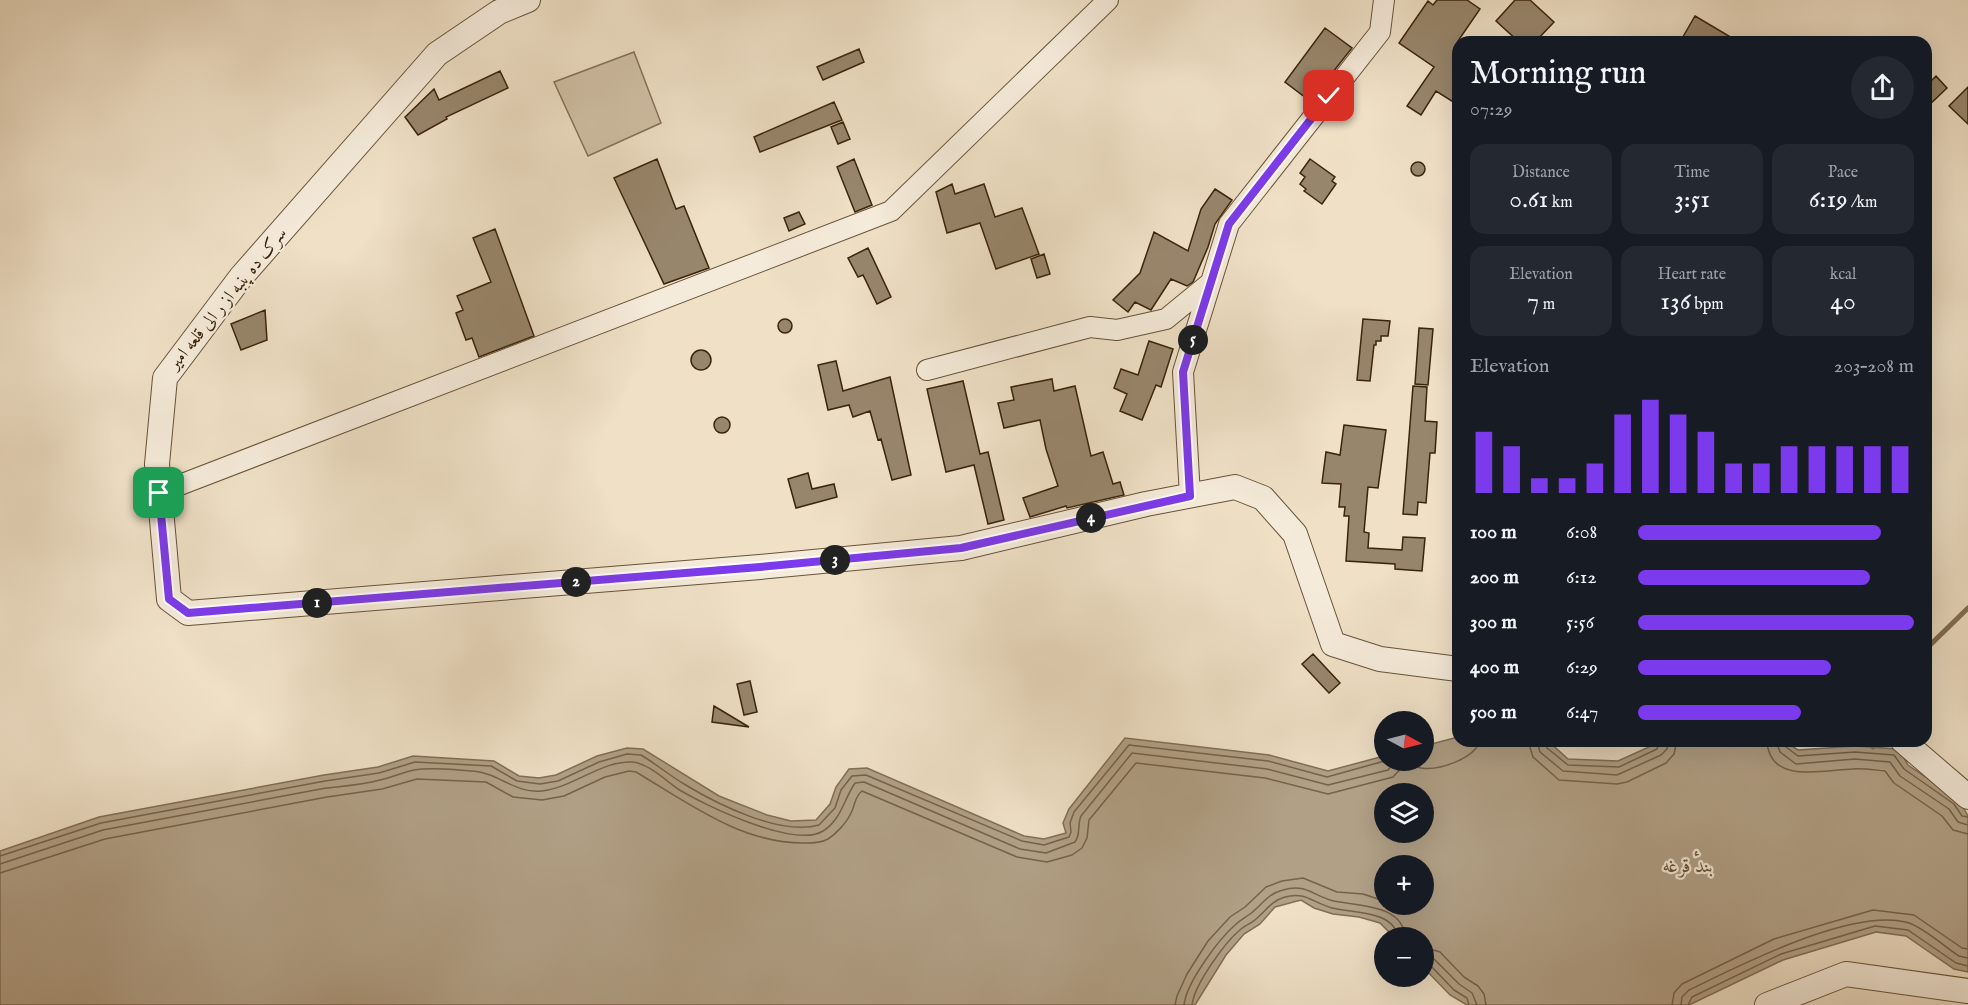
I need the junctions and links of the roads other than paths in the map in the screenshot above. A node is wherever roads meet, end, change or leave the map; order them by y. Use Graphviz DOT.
graph roads {
  1 [pos="528,0"];
  2 [pos="1108,0"];
  3 [pos="1384,0"];
  4 [pos="1210,282"];
  5 [pos="927,370"];
  6 [pos="159,493"];
  7 [pos="1190,496"];
  8 [pos="1452,668"];
  9 [pos="1910,747"];
  10 [pos="1968,797"];
  11 [pos="1968,991"];
  12 [pos="1767,1005"];
  1 -- 6 [label="street, سرک ده پنبه از ر الی قلعه امیر"];
  2 -- 6 [label="street"];
  3 -- 4 [label="street"];
  4 -- 5 [label="street"];
  4 -- 7 [label="street"];
  6 -- 7 [label="street, سرک ده پنبه از ر الی قلعه امیر"];
  7 -- 8 [label="street, سرک ده پنبه از ر الی قلعه امیر"];
  9 -- 10 [label="street"];
  11 -- 12 [label="street"];
}
